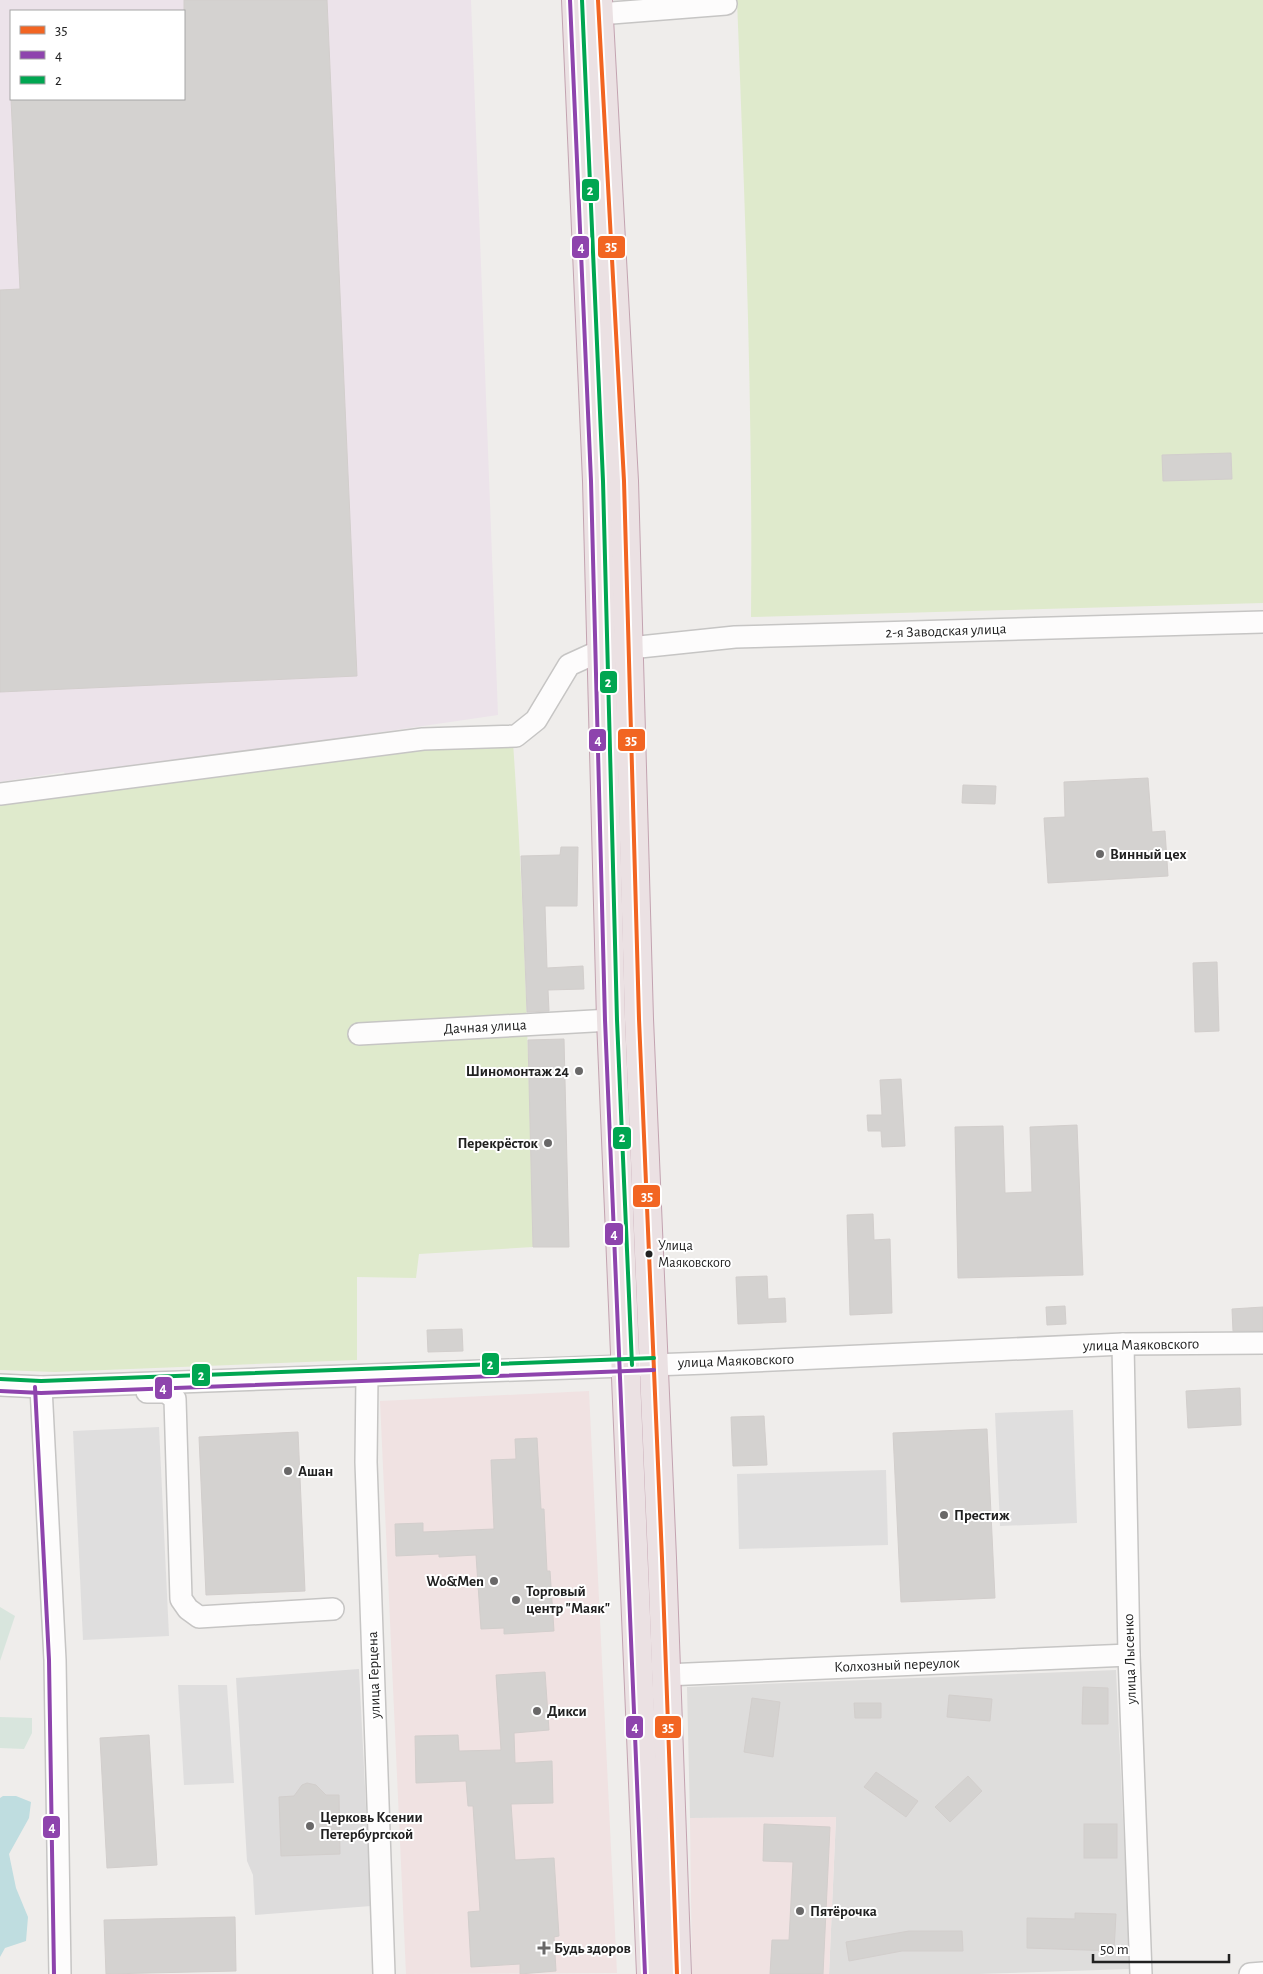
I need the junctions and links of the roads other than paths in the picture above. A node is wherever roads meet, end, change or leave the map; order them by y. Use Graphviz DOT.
graph roads {
  1 [pos="576,0"];
  2 [pos="726,4"];
  3 [pos="598,7"];
  4 [pos="1263,622"];
  5 [pos="630,648"];
  6 [pos="602,653"];
  7 [pos="0,794"];
  8 [pos="611,1020"];
  9 [pos="359,1034"];
  10 [pos="1123,1344"];
  11 [pos="1263,1344"];
  12 [pos="654,1364"];
  13 [pos="626,1365"];
  14 [pos="367,1376"];
  15 [pos="0,1385"];
  16 [pos="70,1386"];
  17 [pos="41,1387"];
  18 [pos="333,1609"];
  19 [pos="1129,1655"];
  20 [pos="665,1675"];
  21 [pos="1263,1973"];
  22 [pos="60,1974"];
  23 [pos="384,1974"];
  24 [pos="651,1974"];
  25 [pos="677,1974"];
  26 [pos="1141,1974"];
  27 [pos="1250,1974"];
  1 -- 6 [label="highway"];
  2 -- 3 [label="street"];
  3 -- 5 [label="highway"];
  4 -- 5 [label="street, 2-я Заводская улица"];
  5 -- 6 [label="street, 2-я Заводская улица"];
  5 -- 12 [label="highway"];
  6 -- 7 [label="street, 2-я Заводская улица"];
  6 -- 8 [label="highway"];
  8 -- 9 [label="street, Дачная улица"];
  8 -- 13 [label="highway"];
  10 -- 11 [label="street, улица Маяковского"];
  10 -- 12 [label="street, улица Маяковского"];
  10 -- 19 [label="street, улица Лысенко"];
  12 -- 13 [label="street, улица Маяковского"];
  12 -- 20 [label="highway"];
  13 -- 14 [label="street, улица Маяковского"];
  13 -- 24 [label="highway"];
  14 -- 16 [label="street, улица Маяковского"];
  14 -- 23 [label="street, улица Герцена"];
  15 -- 17 [label="street, улица Маяковского"];
  16 -- 17 [label="street, улица Маяковского"];
  16 -- 18 [label="street"];
  17 -- 22 [label="street"];
  19 -- 20 [label="street, Колхозный переулок"];
  19 -- 26 [label="street, улица Лысенко"];
  20 -- 25 [label="highway"];
  21 -- 27 [label="street"];
}
